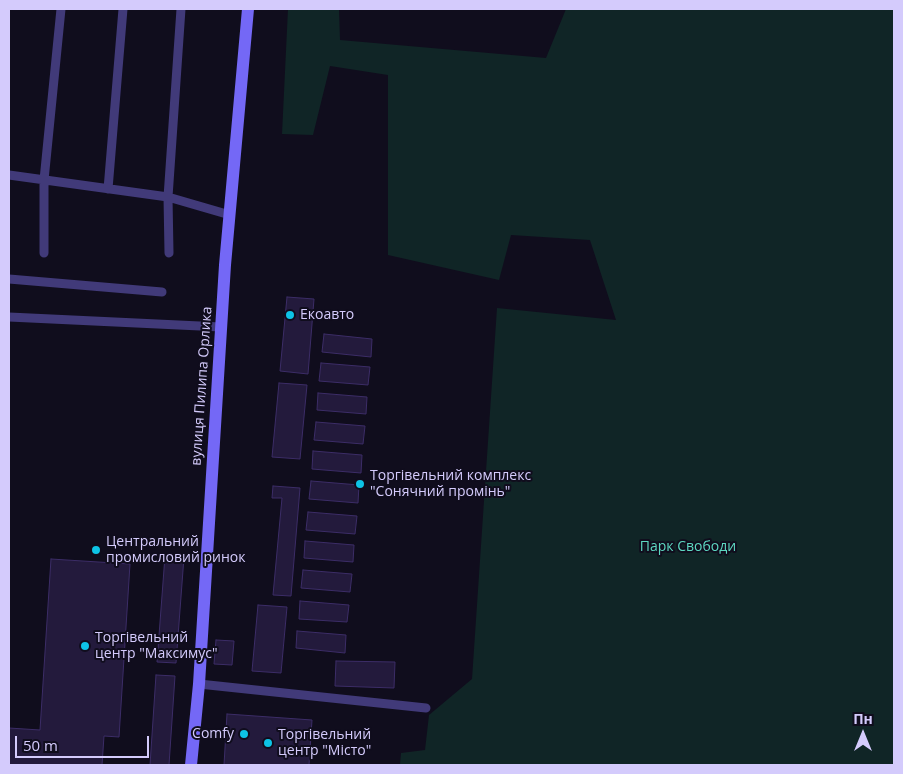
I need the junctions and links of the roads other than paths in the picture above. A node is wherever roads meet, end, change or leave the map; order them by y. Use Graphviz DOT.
graph roads {
  1 [pos="61,9"];
  2 [pos="124,9"];
  3 [pos="181,9"];
  4 [pos="248,9"];
  5 [pos="9,175"];
  6 [pos="44,180"];
  7 [pos="108,189"];
  8 [pos="168,197"];
  9 [pos="230,215"];
  10 [pos="44,253"];
  11 [pos="169,253"];
  12 [pos="9,279"];
  13 [pos="162,292"];
  14 [pos="9,318"];
  15 [pos="221,327"];
  16 [pos="199,684"];
  17 [pos="426,708"];
  18 [pos="192,765"];
  1 -- 6 [label="lane"];
  2 -- 7 [label="lane"];
  3 -- 8 [label="lane"];
  4 -- 9 [label="main road, вулиця Пилипа Орлика"];
  5 -- 6 [label="lane"];
  6 -- 7 [label="lane"];
  6 -- 10 [label="lane"];
  7 -- 8 [label="lane"];
  8 -- 9 [label="lane"];
  8 -- 11 [label="lane"];
  9 -- 15 [label="main road, вулиця Пилипа Орлика"];
  12 -- 13 [label="lane"];
  14 -- 15 [label="lane"];
  15 -- 16 [label="main road, вулиця Пилипа Орлика"];
  16 -- 17 [label="lane"];
  16 -- 18 [label="main road, вулиця Пилипа Орлика"];
}
